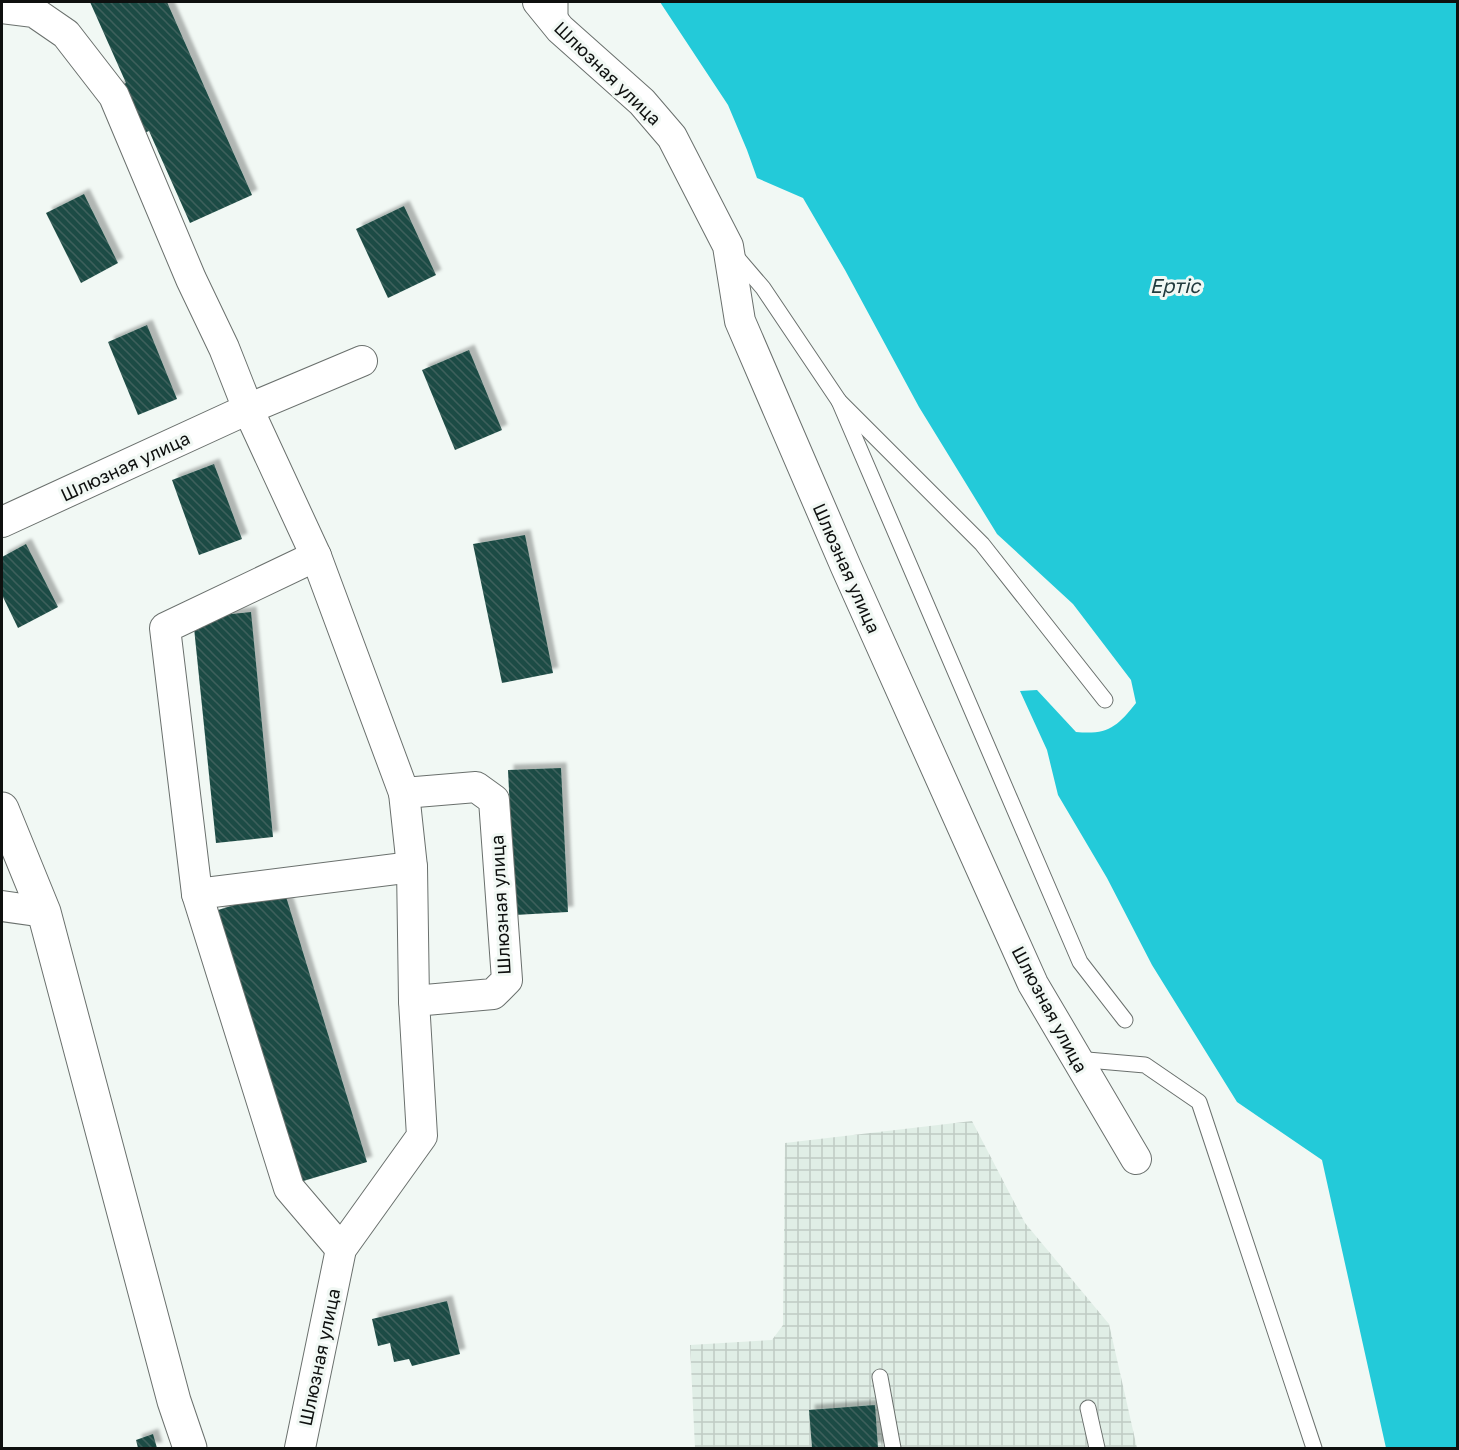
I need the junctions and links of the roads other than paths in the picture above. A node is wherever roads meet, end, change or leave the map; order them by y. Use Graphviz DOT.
graph roads {
  1 [pos="538,2"];
  2 [pos="2,8"];
  3 [pos="560,15"];
  4 [pos="728,246"];
  5 [pos="362,361"];
  6 [pos="839,401"];
  7 [pos="248,409"];
  8 [pos="2,522"];
  9 [pos="316,556"];
  10 [pos="1105,700"];
  11 [pos="404,793"];
  12 [pos="2,809"];
  13 [pos="412,867"];
  14 [pos="197,894"];
  15 [pos="2,906"];
  16 [pos="44,912"];
  17 [pos="414,1001"];
  18 [pos="1125,1020"];
  19 [pos="1076,1059"];
  20 [pos="1136,1159"];
  21 [pos="341,1249"];
  22 [pos="880,1377"];
  23 [pos="1088,1408"];
  24 [pos="190,1449"];
  25 [pos="300,1449"];
  26 [pos="893,1449"];
  27 [pos="1097,1449"];
  28 [pos="1314,1449"];
  1 -- 3 [label="street, Шлюзная улица"];
  2 -- 7 [label="street"];
  3 -- 4 [label="street, Шлюзная улица"];
  4 -- 6 [label="lane"];
  4 -- 19 [label="street, Шлюзная улица"];
  5 -- 7 [label="street, Шлюзная улица"];
  6 -- 10 [label="lane"];
  6 -- 18 [label="lane"];
  7 -- 8 [label="street, Шлюзная улица"];
  7 -- 9 [label="street"];
  9 -- 11 [label="street"];
  9 -- 14 [label="street"];
  11 -- 13 [label="street"];
  11 -- 17 [label="street, Шлюзная улица"];
  12 -- 16 [label="street"];
  13 -- 14 [label="street"];
  13 -- 17 [label="street"];
  14 -- 21 [label="street"];
  15 -- 16 [label="street"];
  16 -- 24 [label="street"];
  17 -- 21 [label="street, Шлюзная улица"];
  19 -- 20 [label="street, Шлюзная улица"];
  19 -- 28 [label="lane"];
  21 -- 25 [label="street, Шлюзная улица"];
  22 -- 26 [label="lane"];
  23 -- 27 [label="lane"];
}
